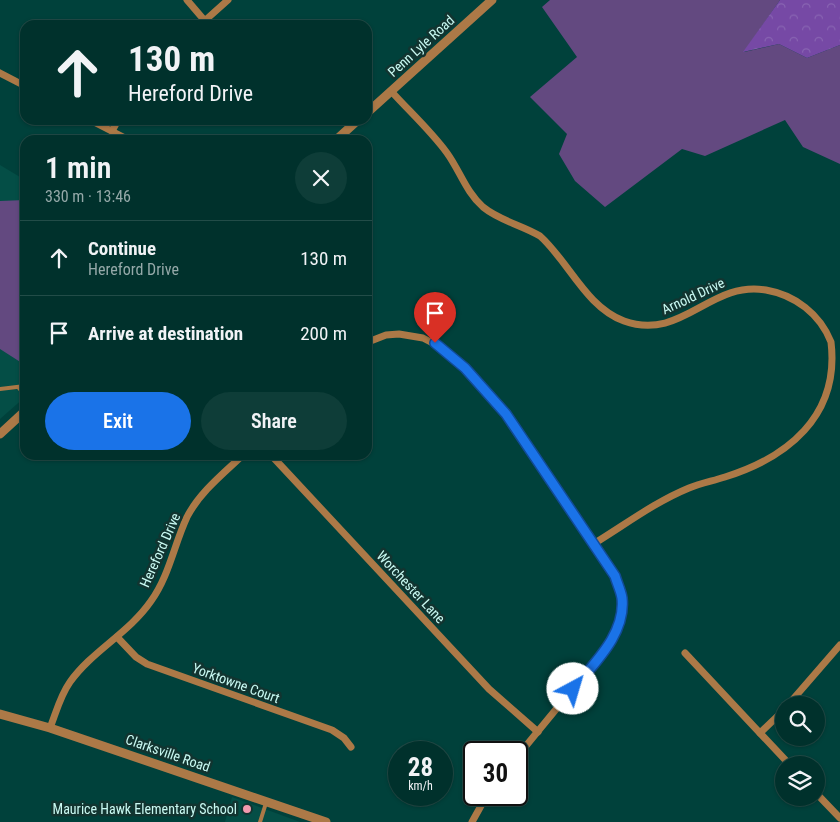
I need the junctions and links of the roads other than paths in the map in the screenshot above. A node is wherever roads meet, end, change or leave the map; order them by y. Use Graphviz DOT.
graph roads {
  1 [pos="187,0"];
  2 [pos="228,0"];
  3 [pos="492,0"];
  4 [pos="201,20"];
  5 [pos="206,20"];
  6 [pos="0,73"];
  7 [pos="20,83"];
  8 [pos="391,91"];
  9 [pos="372,108"];
  10 [pos="100,125"];
  11 [pos="115,125"];
  12 [pos="352,125"];
  13 [pos="112,131"];
  14 [pos="120,135"];
  15 [pos="342,135"];
  16 [pos="372,340"];
  17 [pos="18,387"];
  18 [pos="0,389"];
  19 [pos="20,389"];
  20 [pos="834,398"];
  21 [pos="826,415"];
  22 [pos="20,416"];
  23 [pos="0,434"];
  24 [pos="238,460"];
  25 [pos="276,460"];
  26 [pos="595,544"];
  27 [pos="117,637"];
  28 [pos="840,645"];
  29 [pos="685,653"];
  30 [pos="796,696"];
  31 [pos="0,714"];
  32 [pos="775,719"];
  33 [pos="50,728"];
  34 [pos="538,732"];
  35 [pos="760,733"];
  36 [pos="528,744"];
  37 [pos="351,746"];
  38 [pos="782,756"];
  39 [pos="267,802"];
  40 [pos="825,802"];
  41 [pos="481,806"];
  42 [pos="840,818"];
  43 [pos="260,822"];
  44 [pos="326,822"];
  45 [pos="472,822"];
  1 -- 4 [label="street"];
  2 -- 5 [label="street"];
  3 -- 8 [label="street, Penn Lyle Road"];
  6 -- 7 [label="street"];
  8 -- 9 [label="street, Penn Lyle Road"];
  8 -- 20 [label="street, Arnold Drive"];
  10 -- 13 [label="street"];
  11 -- 13 [label="street"];
  12 -- 15 [label="street"];
  13 -- 14 [label="street"];
  16 -- 26 [label="street"];
  17 -- 18 [label="lane"];
  17 -- 19 [label="lane"];
  21 -- 26 [label="street"];
  22 -- 23 [label="street"];
  24 -- 27 [label="street, Hereford Drive"];
  25 -- 34 [label="street, Worchester Lane"];
  26 -- 34 [label="street"];
  27 -- 33 [label="street, Hereford Drive"];
  27 -- 37 [label="street, Yorktowne Court"];
  28 -- 30 [label="street"];
  29 -- 35 [label="street"];
  31 -- 33 [label="street, Clarksville Road"];
  32 -- 35 [label="street"];
  33 -- 39 [label="street, Clarksville Road"];
  34 -- 36 [label="street"];
  35 -- 38 [label="street"];
  39 -- 43 [label="lane"];
  39 -- 44 [label="street, Clarksville Road"];
  40 -- 42 [label="street"];
  41 -- 45 [label="street"];
}
